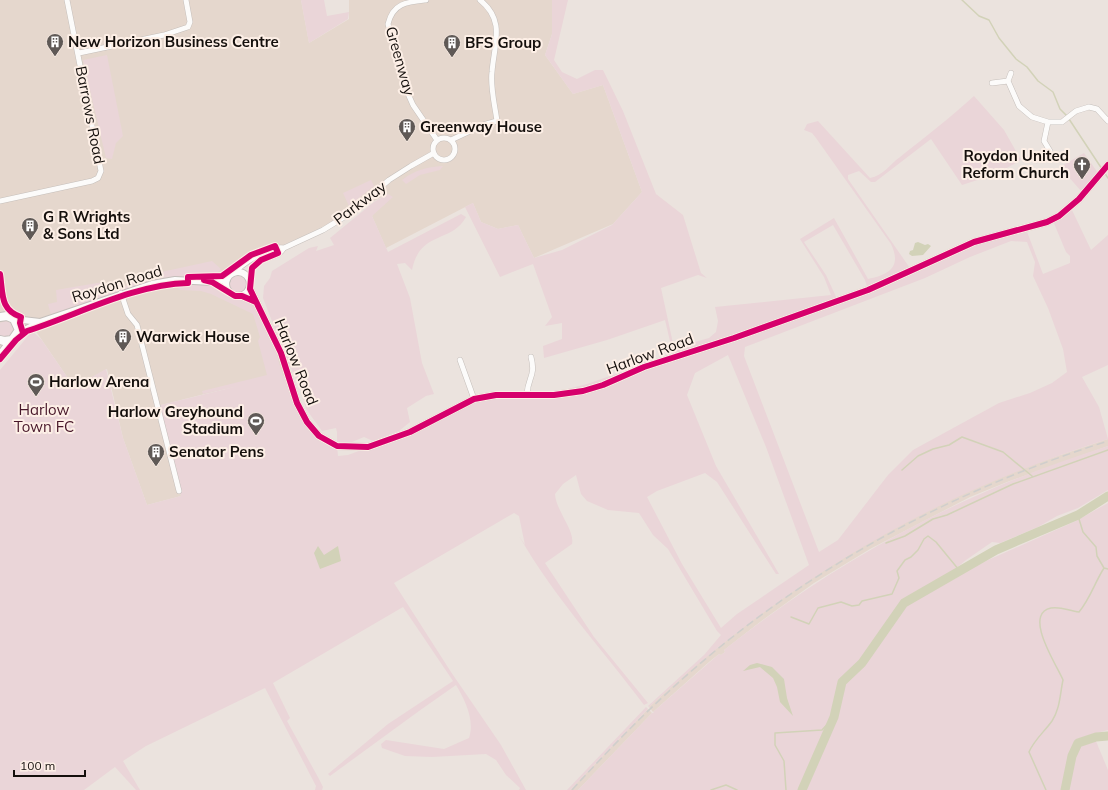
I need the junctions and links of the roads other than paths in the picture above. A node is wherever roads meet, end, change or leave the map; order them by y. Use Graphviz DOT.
graph roads {
  1 [pos="67,0"];
  2 [pos="186,0"];
  3 [pos="426,0"];
  4 [pos="480,0"];
  5 [pos="79,53"];
  6 [pos="1011,73"];
  7 [pos="1008,81"];
  8 [pos="992,83"];
  9 [pos="1108,121"];
  10 [pos="1048,122"];
  11 [pos="437,140"];
  12 [pos="451,140"];
  13 [pos="434,154"];
  14 [pos="1037,160"];
  15 [pos="1108,165"];
  16 [pos="0,201"];
  17 [pos="284,248"];
  18 [pos="234,273"];
  19 [pos="227,280"];
  20 [pos="249,280"];
  21 [pos="212,282"];
  22 [pos="250,289"];
  23 [pos="227,290"];
  24 [pos="121,293"];
  25 [pos="242,296"];
  26 [pos="256,302"];
  27 [pos="0,308"];
  28 [pos="7,317"];
  29 [pos="40,322"];
  30 [pos="15,337"];
  31 [pos="0,340"];
  32 [pos="0,356"];
  33 [pos="531,357"];
  34 [pos="460,360"];
  35 [pos="527,394"];
  36 [pos="474,399"];
  37 [pos="179,490"];
  1 -- 5 [label="street, Barrows Road"];
  2 -- 5 [label="street"];
  3 -- 11 [label="street, Greenway"];
  4 -- 12 [label="street"];
  5 -- 16 [label="street, Barrows Road"];
  6 -- 7 [label="street"];
  7 -- 8 [label="street"];
  7 -- 10 [label="street"];
  9 -- 10 [label="street"];
  10 -- 14 [label="street"];
  11 -- 12 [label="street"];
  11 -- 13 [label="street"];
  12 -- 13 [label="street"];
  13 -- 17 [label="street, Parkway"];
  15 -- 35 [label="street, Harlow Road"];
  17 -- 18 [label="street, Parkway"];
  17 -- 20 [label="street, Parkway"];
  18 -- 19 [label="street"];
  18 -- 20 [label="street"];
  19 -- 21 [label="street, Roydon Road"];
  19 -- 23 [label="street"];
  20 -- 22 [label="street"];
  21 -- 23 [label="street, Roydon Road"];
  21 -- 24 [label="street, Roydon Road"];
  22 -- 25 [label="street"];
  22 -- 26 [label="street, Harlow Road"];
  23 -- 25 [label="street"];
  24 -- 29 [label="street, Roydon Road"];
  24 -- 37 [label="street"];
  25 -- 26 [label="street"];
  26 -- 36 [label="street, Harlow Road"];
  27 -- 28 [label="main road"];
  28 -- 29 [label="street, Roydon Road"];
  28 -- 30 [label="main road"];
  29 -- 30 [label="street, Roydon Road"];
  30 -- 31 [label="main road"];
  30 -- 32 [label="main road"];
  33 -- 35 [label="street"];
  34 -- 36 [label="street"];
  35 -- 36 [label="street, Harlow Road"];
}
